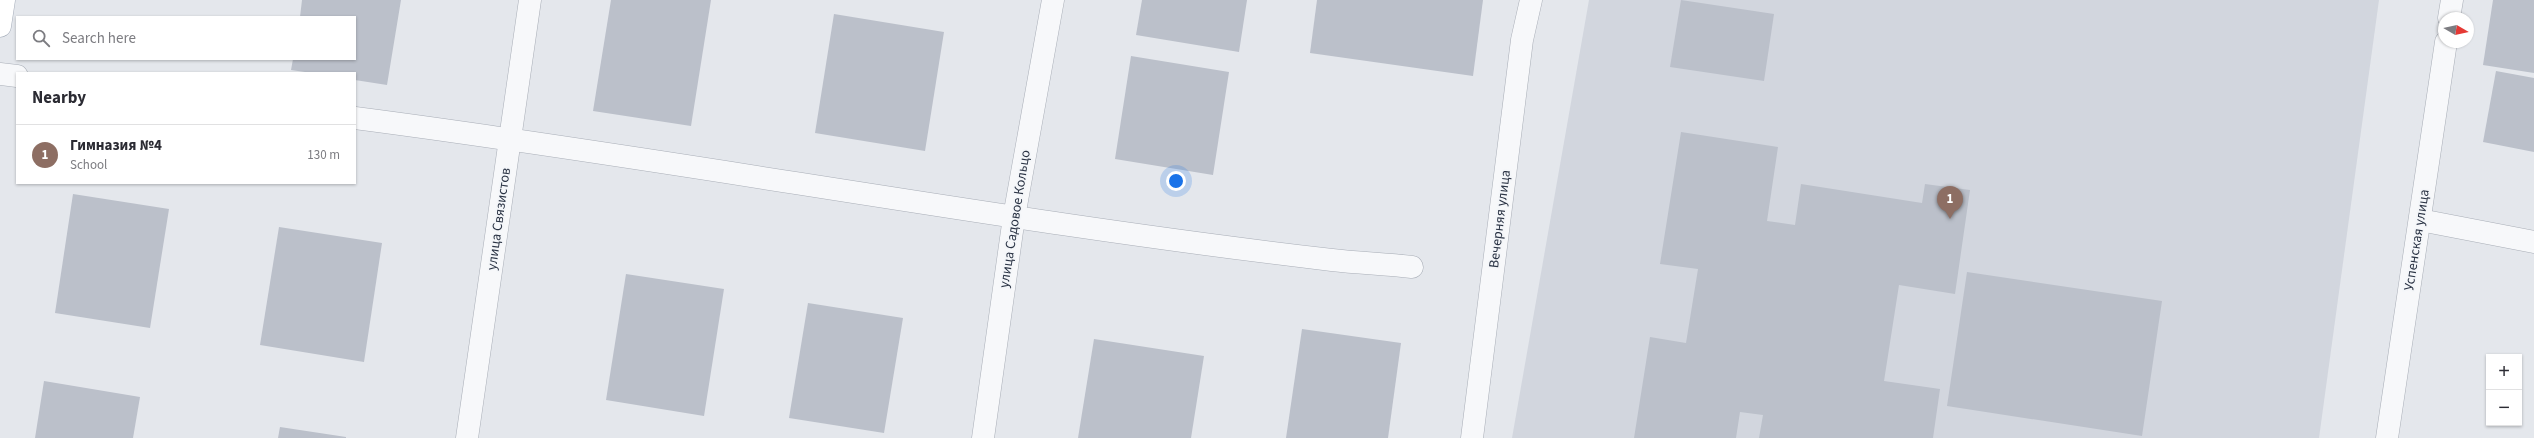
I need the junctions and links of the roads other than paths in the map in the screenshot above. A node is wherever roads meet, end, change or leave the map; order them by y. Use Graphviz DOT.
graph roads {
  1 [pos="4,0"];
  2 [pos="530,0"];
  3 [pos="1053,0"];
  4 [pos="1531,0"];
  5 [pos="2452,0"];
  6 [pos="2450,12"];
  7 [pos="0,26"];
  8 [pos="2445,48"];
  9 [pos="0,74"];
  10 [pos="16,76"];
  11 [pos="356,118"];
  12 [pos="510,138"];
  13 [pos="1014,217"];
  14 [pos="2420,220"];
  15 [pos="2534,242"];
  16 [pos="1412,267"];
  17 [pos="467,438"];
  18 [pos="983,438"];
  19 [pos="1472,438"];
  20 [pos="2387,438"];
  1 -- 7 [label="main road"];
  2 -- 12 [label="street, улица Связистов"];
  3 -- 13 [label="street, улица Садовое Кольцо"];
  4 -- 19 [label="street, Вечерняя улица"];
  5 -- 6 [label="street"];
  8 -- 14 [label="street, Успенская улица"];
  9 -- 10 [label="street"];
  11 -- 12 [label="street"];
  12 -- 13 [label="street"];
  12 -- 17 [label="street, улица Связистов"];
  13 -- 16 [label="street"];
  13 -- 18 [label="street, улица Садовое Кольцо"];
  14 -- 15 [label="street"];
  14 -- 20 [label="street, Успенская улица"];
}
